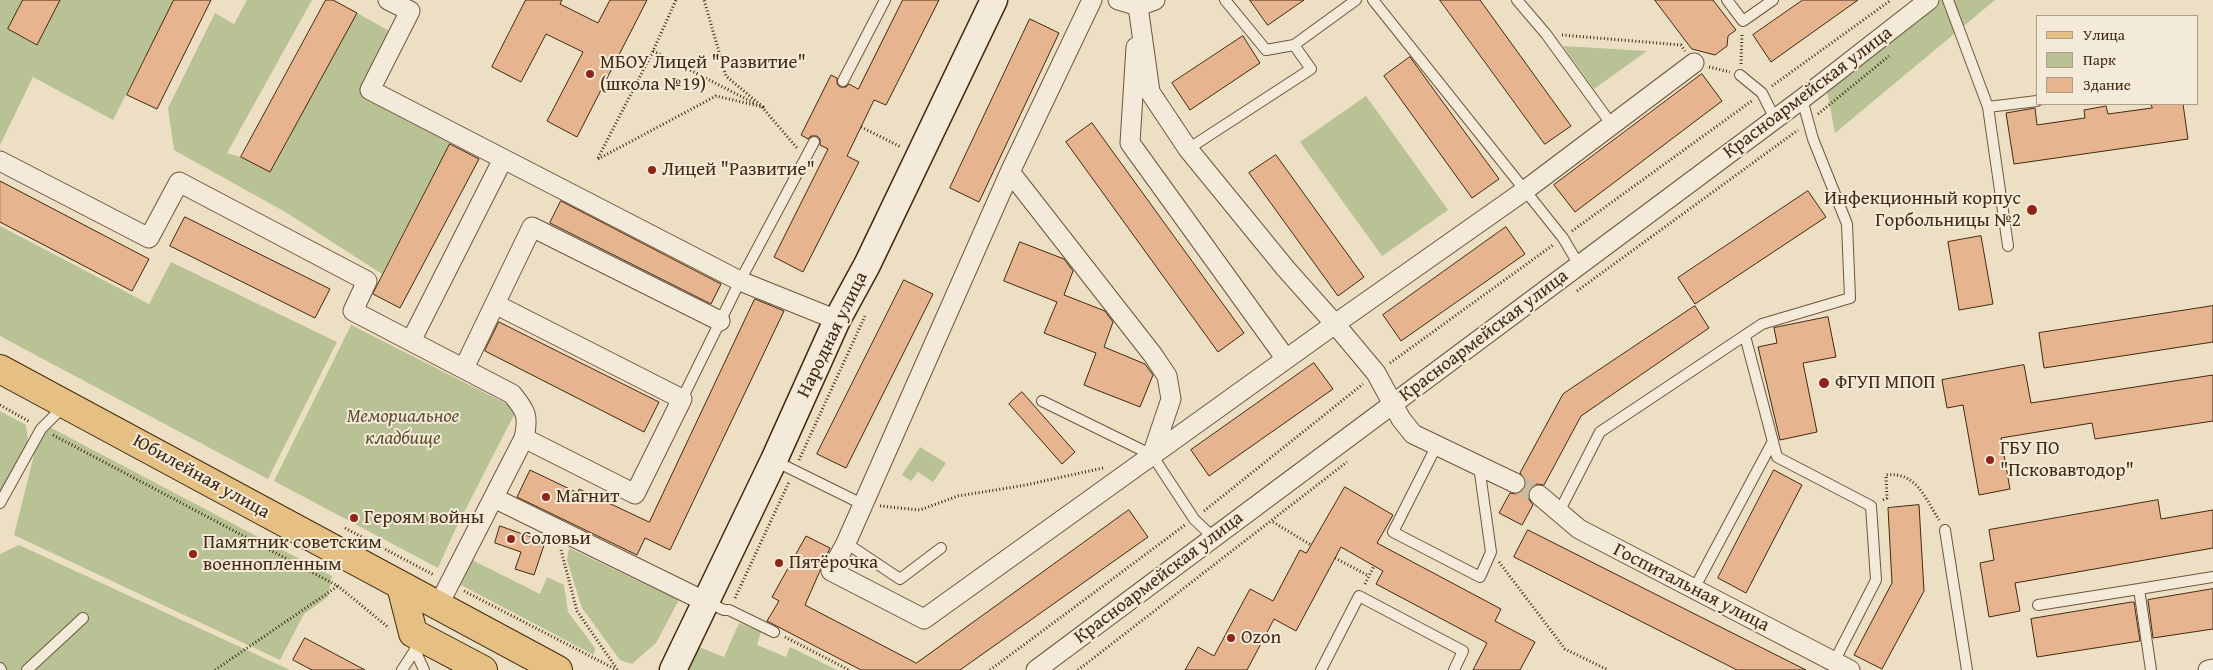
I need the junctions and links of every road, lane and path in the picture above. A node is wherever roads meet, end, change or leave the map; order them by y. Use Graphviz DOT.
graph roads {
  1 [pos="388,0"];
  2 [pos="676,0"];
  3 [pos="704,0"];
  4 [pos="884,0"];
  5 [pos="994,0"];
  6 [pos="1092,0"];
  7 [pos="1118,0"];
  8 [pos="1225,0"];
  9 [pos="1356,0"];
  10 [pos="1373,0"];
  11 [pos="1517,0"];
  12 [pos="1727,0"];
  13 [pos="1773,0"];
  14 [pos="1891,0"];
  15 [pos="1929,0"];
  16 [pos="1948,0"];
  17 [pos="1147,3"];
  18 [pos="1743,21"];
  19 [pos="1546,34"];
  20 [pos="1294,45"];
  21 [pos="653,51"];
  22 [pos="1890,55"];
  23 [pos="1694,63"];
  24 [pos="1740,75"];
  25 [pos="843,82"];
  26 [pos="1762,93"];
  27 [pos="1802,99"];
  28 [pos="2036,101"];
  29 [pos="763,107"];
  30 [pos="1988,107"];
  31 [pos="1775,119"];
  32 [pos="1808,122"];
  33 [pos="1612,124"];
  34 [pos="861,126"];
  35 [pos="814,142"];
  36 [pos="1188,149"];
  37 [pos="919,156"];
  38 [pos="805,158"];
  39 [pos="504,159"];
  40 [pos="0,161"];
  41 [pos="1010,172"];
  42 [pos="1524,191"];
  43 [pos="1563,238"];
  44 [pos="2008,246"];
  45 [pos="1578,265"];
  46 [pos="740,282"];
  47 [pos="1569,297"];
  48 [pos="495,304"];
  49 [pos="838,320"];
  50 [pos="720,321"];
  51 [pos="1335,324"];
  52 [pos="1745,336"];
  53 [pos="410,341"];
  54 [pos="1286,359"];
  55 [pos="464,368"];
  56 [pos="0,369"];
  57 [pos="1376,373"];
  58 [pos="682,399"];
  59 [pos="1042,401"];
  60 [pos="1394,403"];
  61 [pos="67,404"];
  62 [pos="0,405"];
  63 [pos="41,429"];
  64 [pos="524,438"];
  65 [pos="1773,442"];
  66 [pos="1437,446"];
  67 [pos="1152,455"];
  68 [pos="774,460"];
  69 [pos="1348,461"];
  70 [pos="1479,466"];
  71 [pos="1107,467"];
  72 [pos="1515,483"];
  73 [pos="1539,495"];
  74 [pos="494,498"];
  75 [pos="0,503"];
  76 [pos="862,504"];
  77 [pos="1871,506"];
  78 [pos="1559,512"];
  79 [pos="1194,519"];
  80 [pos="1272,522"];
  81 [pos="338,524"];
  82 [pos="557,528"];
  83 [pos="1945,530"];
  84 [pos="1214,538"];
  85 [pos="846,543"];
  86 [pos="1311,545"];
  87 [pos="941,548"];
  88 [pos="1492,552"];
  89 [pos="1335,558"];
  90 [pos="1374,566"];
  91 [pos="1368,576"];
  92 [pos="2213,576"];
  93 [pos="338,586"];
  94 [pos="401,586"];
  95 [pos="1694,589"];
  96 [pos="2139,589"];
  97 [pos="444,595"];
  98 [pos="1359,596"];
  99 [pos="706,602"];
  100 [pos="2038,605"];
  101 [pos="83,618"];
  102 [pos="774,632"];
  103 [pos="414,642"];
  104 [pos="1842,666"];
  105 [pos="2213,669"];
  106 [pos="27,670"];
  107 [pos="215,670"];
  108 [pos="402,670"];
  109 [pos="424,670"];
  110 [pos="483,670"];
  111 [pos="558,670"];
  112 [pos="617,670"];
  113 [pos="673,670"];
  114 [pos="849,670"];
  115 [pos="990,670"];
  116 [pos="1036,670"];
  117 [pos="1078,670"];
  118 [pos="1321,670"];
  119 [pos="1454,670"];
  120 [pos="1608,670"];
  121 [pos="1967,670"];
  122 [pos="2151,670"];
  123 [pos="2208,670"];
  1 -- 39 [label="street"];
  2 -- 21 [label="path"];
  3 -- 29 [label="path"];
  4 -- 25 [label="lane"];
  5 -- 37 [label="street, Народная улица"];
  6 -- 41 [label="street"];
  7 -- 17 [label="street"];
  8 -- 20 [label="lane"];
  9 -- 20 [label="lane"];
  10 -- 42 [label="lane"];
  11 -- 19 [label="lane"];
  12 -- 18 [label="lane"];
  13 -- 18 [label="lane"];
  14 -- 26 [label="path"];
  15 -- 27 [label="street, Красноармейская улица"];
  16 -- 30 [label="lane"];
  17 -- 36 [label="street"];
  17 -- 54 [label="street"];
  18 -- 24 [label="path"];
  19 -- 23 [label="path"];
  19 -- 33 [label="lane"];
  20 -- 36 [label="lane"];
  21 -- 29 [label="path"];
  21 -- 29 [label="path"];
  22 -- 32 [label="path"];
  23 -- 24 [label="path"];
  23 -- 33 [label="street"];
  24 -- 26 [label="lane"];
  26 -- 31 [label="lane"];
  26 -- 43 [label="path"];
  27 -- 31 [label="street, Красноармейская улица"];
  27 -- 32 [label="lane"];
  28 -- 30 [label="lane"];
  29 -- 38 [label="path"];
  30 -- 44 [label="lane"];
  31 -- 45 [label="street, Красноармейская улица"];
  32 -- 47 [label="path"];
  32 -- 52 [label="lane"];
  33 -- 42 [label="street"];
  34 -- 37 [label="path"];
  35 -- 38 [label="lane"];
  36 -- 51 [label="street"];
  37 -- 49 [label="street, Народная улица"];
  38 -- 46 [label="lane"];
  39 -- 46 [label="street"];
  39 -- 53 [label="street"];
  40 -- 53 [label="street"];
  41 -- 67 [label="street"];
  41 -- 76 [label="street"];
  42 -- 43 [label="lane"];
  42 -- 51 [label="street"];
  43 -- 45 [label="lane"];
  43 -- 57 [label="path"];
  45 -- 60 [label="street, Красноармейская улица"];
  46 -- 49 [label="street"];
  46 -- 50 [label="lane"];
  48 -- 50 [label="street"];
  48 -- 55 [label="street"];
  48 -- 58 [label="street"];
  49 -- 68 [label="street, Народная улица"];
  50 -- 58 [label="lane"];
  51 -- 54 [label="street"];
  51 -- 57 [label="street"];
  52 -- 65 [label="lane"];
  52 -- 78 [label="lane"];
  53 -- 55 [label="street"];
  54 -- 67 [label="street"];
  55 -- 64 [label="street"];
  56 -- 61 [label="main road, Юбилейная улица"];
  57 -- 60 [label="street"];
  57 -- 79 [label="path"];
  58 -- 64 [label="street"];
  59 -- 67 [label="lane"];
  60 -- 66 [label="street"];
  60 -- 84 [label="street, Красноармейская улица"];
  61 -- 63 [label="lane"];
  61 -- 94 [label="main road, Юбилейная улица"];
  62 -- 63 [label="path"];
  63 -- 75 [label="lane"];
  63 -- 93 [label="path"];
  64 -- 74 [label="street"];
  65 -- 77 [label="lane"];
  65 -- 95 [label="lane"];
  66 -- 70 [label="street"];
  66 -- 88 [label="lane"];
  67 -- 79 [label="lane"];
  67 -- 85 [label="street"];
  68 -- 76 [label="lane"];
  68 -- 99 [label="street, Народная улица"];
  69 -- 80 [label="path"];
  70 -- 72 [label="street"];
  70 -- 88 [label="lane"];
  71 -- 76 [label="path"];
  73 -- 78 [label="street, Госпитальная улица"];
  74 -- 82 [label="street"];
  74 -- 97 [label="street"];
  76 -- 85 [label="street"];
  77 -- 83 [label="path"];
  77 -- 104 [label="lane"];
  78 -- 95 [label="street, Госпитальная улица"];
  79 -- 84 [label="lane"];
  79 -- 115 [label="path"];
  80 -- 86 [label="path"];
  80 -- 117 [label="path"];
  81 -- 97 [label="path"];
  82 -- 99 [label="street"];
  82 -- 112 [label="path"];
  83 -- 121 [label="lane"];
  84 -- 116 [label="street, Красноармейская улица"];
  85 -- 87 [label="lane"];
  88 -- 120 [label="path"];
  89 -- 91 [label="path"];
  90 -- 91 [label="path"];
  91 -- 98 [label="path"];
  92 -- 96 [label="lane"];
  93 -- 103 [label="path"];
  93 -- 107 [label="path"];
  94 -- 97 [label="main road, Юбилейная улица"];
  94 -- 103 [label="main road"];
  95 -- 104 [label="street, Госпитальная улица"];
  96 -- 100 [label="lane"];
  96 -- 122 [label="lane"];
  97 -- 111 [label="main road, Юбилейная улица"];
  97 -- 112 [label="path"];
  98 -- 118 [label="lane"];
  98 -- 119 [label="lane"];
  99 -- 102 [label="lane"];
  99 -- 113 [label="street, Народная улица"];
  101 -- 106 [label="lane"];
  102 -- 114 [label="path"];
  103 -- 108 [label="lane"];
  103 -- 109 [label="lane"];
  103 -- 110 [label="main road"];
  105 -- 123 [label="street"];
}
